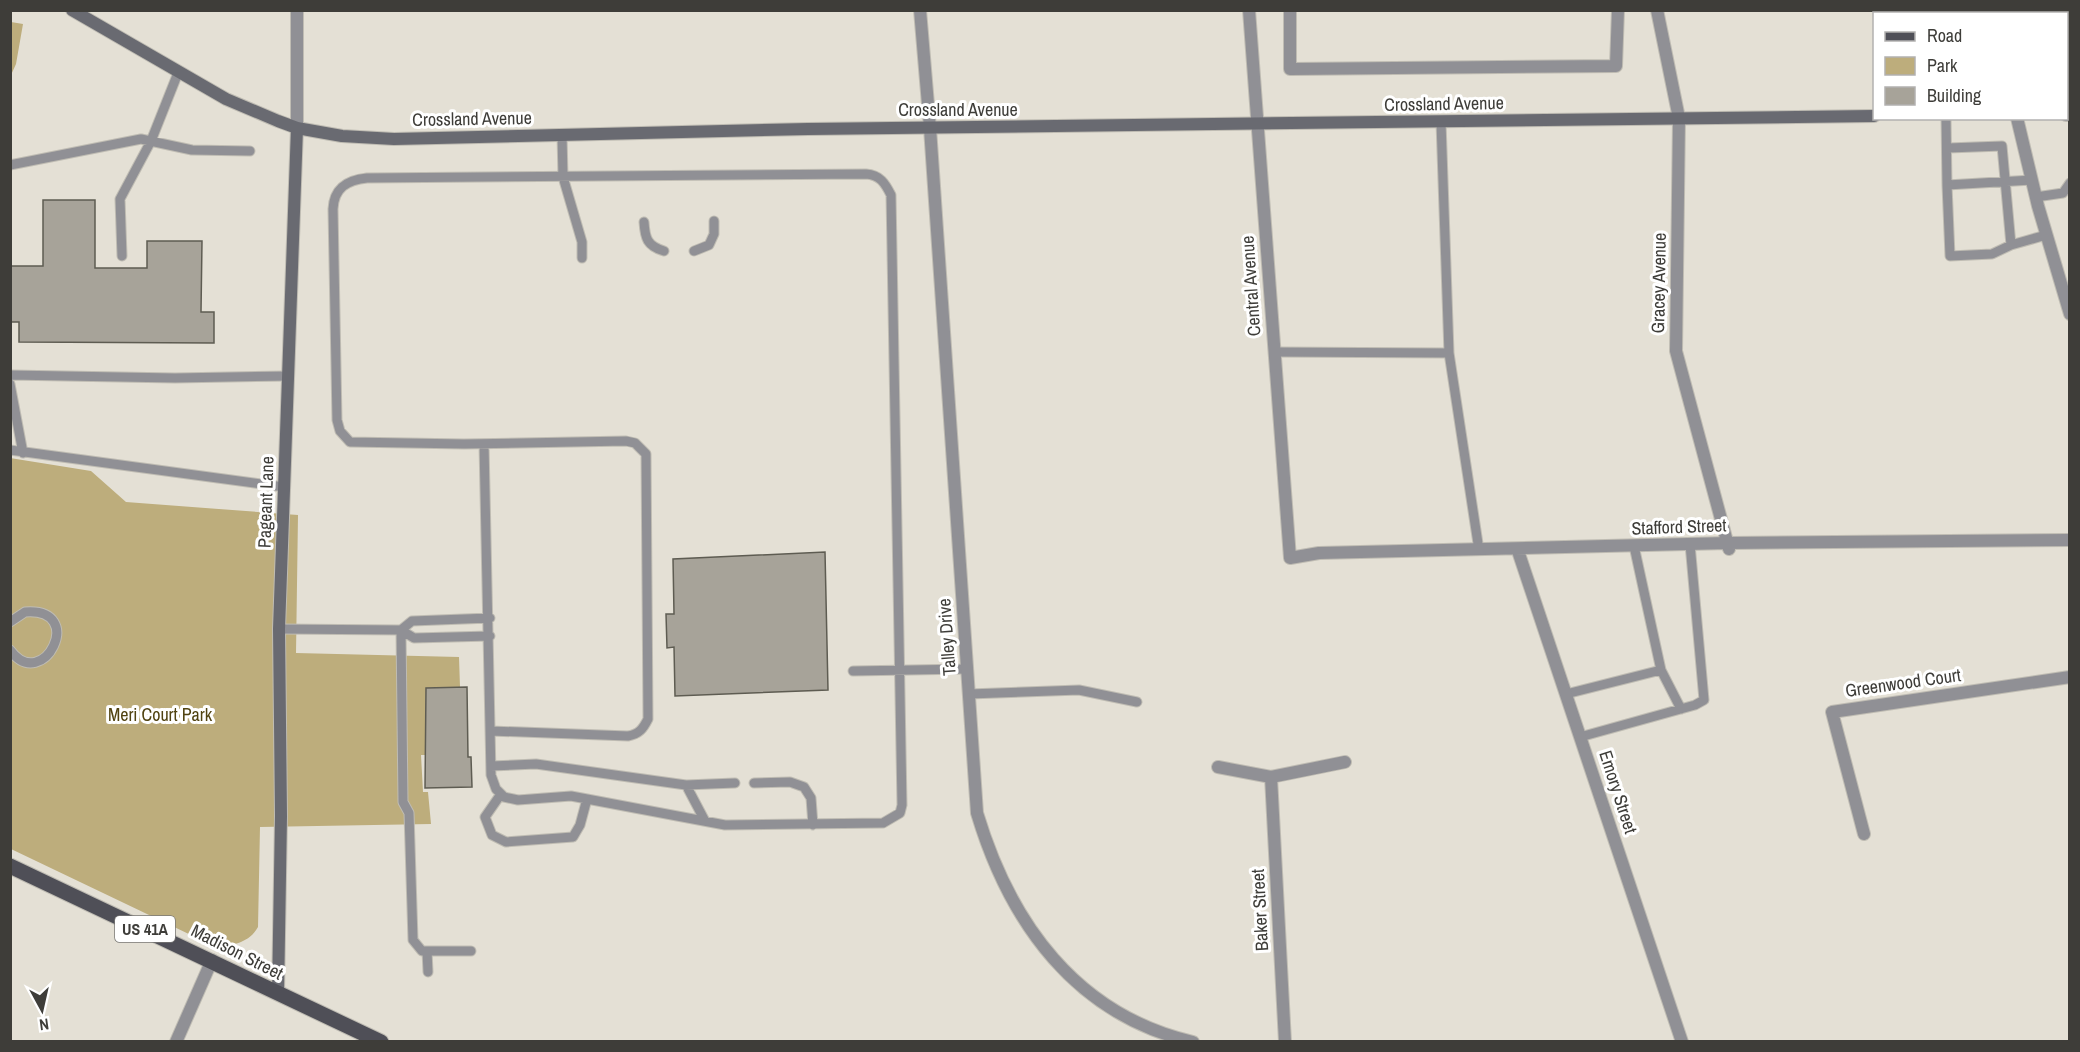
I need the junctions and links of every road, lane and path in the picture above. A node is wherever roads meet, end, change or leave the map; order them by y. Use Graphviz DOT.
graph roads {
  1 [pos="72,10"];
  2 [pos="297,10"];
  3 [pos="920,10"];
  4 [pos="1249,10"];
  5 [pos="1290,10"];
  6 [pos="1618,10"];
  7 [pos="1657,10"];
  8 [pos="178,73"];
  9 [pos="1873,116"];
  10 [pos="1679,118"];
  11 [pos="1946,120"];
  12 [pos="2018,120"];
  13 [pos="1441,122"];
  14 [pos="1257,125"];
  15 [pos="297,128"];
  16 [pos="930,128"];
  17 [pos="562,135"];
  18 [pos="151,141"];
  19 [pos="1984,147"];
  20 [pos="1948,148"];
  21 [pos="1961,148"];
  22 [pos="250,151"];
  23 [pos="1985,158"];
  24 [pos="1962,159"];
  25 [pos="10,165"];
  26 [pos="563,177"];
  27 [pos="2032,180"];
  28 [pos="2006,181"];
  29 [pos="2070,183"];
  30 [pos="1947,185"];
  31 [pos="2036,197"];
  32 [pos="714,221"];
  33 [pos="644,222"];
  34 [pos="2046,235"];
  35 [pos="2011,245"];
  36 [pos="664,251"];
  37 [pos="694,251"];
  38 [pos="122,256"];
  39 [pos="582,258"];
  40 [pos="2070,314"];
  41 [pos="1274,352"];
  42 [pos="1449,353"];
  43 [pos="10,375"];
  44 [pos="288,376"];
  45 [pos="10,384"];
  46 [pos="484,444"];
  47 [pos="10,450"];
  48 [pos="23,453"];
  49 [pos="284,487"];
  50 [pos="2070,540"];
  51 [pos="1690,544"];
  52 [pos="1634,546"];
  53 [pos="1729,547"];
  54 [pos="1479,550"];
  55 [pos="1519,554"];
  56 [pos="1290,558"];
  57 [pos="490,618"];
  58 [pos="10,622"];
  59 [pos="279,629"];
  60 [pos="401,630"];
  61 [pos="490,636"];
  62 [pos="10,650"];
  63 [pos="968,669"];
  64 [pos="900,670"];
  65 [pos="1661,670"];
  66 [pos="853,671"];
  67 [pos="2070,676"];
  68 [pos="969,693"];
  69 [pos="1566,694"];
  70 [pos="1137,702"];
  71 [pos="1681,709"];
  72 [pos="491,731"];
  73 [pos="1580,737"];
  74 [pos="1345,762"];
  75 [pos="491,766"];
  76 [pos="1218,767"];
  77 [pos="1271,777"];
  78 [pos="735,783"];
  79 [pos="754,783"];
  80 [pos="686,784"];
  81 [pos="501,794"];
  82 [pos="587,799"];
  83 [pos="705,821"];
  84 [pos="813,825"];
  85 [pos="1864,834"];
  86 [pos="10,866"];
  87 [pos="427,951"];
  88 [pos="471,951"];
  89 [pos="212,960"];
  90 [pos="428,972"];
  91 [pos="278,994"];
  92 [pos="176,1041"];
  93 [pos="381,1041"];
  94 [pos="1193,1041"];
  95 [pos="1285,1041"];
  96 [pos="1682,1041"];
  1 -- 8 [label="main road, Crossland Avenue"];
  2 -- 15 [label="street, Pageant Lane"];
  3 -- 16 [label="street, Talley Drive"];
  4 -- 14 [label="street, Central Avenue"];
  5 -- 6 [label="street"];
  7 -- 10 [label="street, Gracey Avenue"];
  8 -- 15 [label="main road, Crossland Avenue"];
  8 -- 18 [label="lane"];
  9 -- 10 [label="main road, Crossland Avenue"];
  10 -- 13 [label="main road, Crossland Avenue"];
  10 -- 53 [label="street, Gracey Avenue"];
  11 -- 20 [label="lane"];
  12 -- 27 [label="street"];
  13 -- 14 [label="main road, Crossland Avenue"];
  13 -- 42 [label="lane"];
  14 -- 16 [label="main road, Crossland Avenue"];
  14 -- 41 [label="street, Central Avenue"];
  15 -- 17 [label="main road, Crossland Avenue"];
  15 -- 44 [label="main road, Pageant Lane"];
  16 -- 17 [label="main road, Crossland Avenue"];
  16 -- 63 [label="street, Talley Drive"];
  17 -- 26 [label="lane"];
  18 -- 22 [label="lane"];
  18 -- 25 [label="lane"];
  18 -- 38 [label="lane"];
  19 -- 21 [label="lane"];
  19 -- 23 [label="lane"];
  19 -- 28 [label="lane"];
  20 -- 21 [label="lane"];
  20 -- 30 [label="lane"];
  21 -- 24 [label="lane"];
  26 -- 39 [label="lane"];
  26 -- 46 [label="lane"];
  26 -- 64 [label="lane"];
  27 -- 28 [label="lane"];
  27 -- 31 [label="street"];
  28 -- 30 [label="lane"];
  28 -- 35 [label="lane"];
  29 -- 31 [label="lane"];
  30 -- 35 [label="lane"];
  31 -- 34 [label="street"];
  32 -- 37 [label="lane"];
  33 -- 36 [label="lane"];
  34 -- 35 [label="lane"];
  34 -- 40 [label="street"];
  41 -- 42 [label="lane"];
  41 -- 56 [label="street, Central Avenue"];
  42 -- 54 [label="lane"];
  43 -- 44 [label="lane"];
  44 -- 49 [label="main road, Pageant Lane"];
  45 -- 48 [label="lane"];
  46 -- 57 [label="lane"];
  46 -- 72 [label="lane"];
  47 -- 48 [label="lane"];
  48 -- 49 [label="lane"];
  49 -- 59 [label="main road, Pageant Lane"];
  50 -- 53 [label="street, Stafford Street"];
  51 -- 52 [label="street, Stafford Street"];
  51 -- 53 [label="street, Stafford Street"];
  51 -- 71 [label="lane"];
  52 -- 54 [label="street, Stafford Street"];
  52 -- 65 [label="lane"];
  54 -- 56 [label="street, Stafford Street"];
  55 -- 69 [label="street, Emory Street"];
  57 -- 60 [label="lane"];
  57 -- 61 [label="lane"];
  58 -- 62 [label="lane"];
  59 -- 60 [label="lane"];
  59 -- 91 [label="main road, Pageant Lane"];
  60 -- 61 [label="lane"];
  60 -- 87 [label="lane"];
  61 -- 72 [label="lane"];
  63 -- 64 [label="lane"];
  63 -- 68 [label="street, Talley Drive"];
  64 -- 66 [label="lane"];
  64 -- 84 [label="lane"];
  65 -- 69 [label="lane"];
  65 -- 71 [label="lane"];
  67 -- 85 [label="street, Greenwood Court"];
  68 -- 70 [label="lane"];
  68 -- 94 [label="street, Talley Drive"];
  69 -- 73 [label="street, Emory Street"];
  71 -- 73 [label="lane"];
  72 -- 75 [label="lane"];
  73 -- 96 [label="street, Emory Street"];
  74 -- 77 [label="street"];
  75 -- 80 [label="lane"];
  75 -- 81 [label="lane"];
  76 -- 77 [label="street"];
  77 -- 95 [label="street, Baker Street"];
  78 -- 80 [label="lane"];
  79 -- 84 [label="lane"];
  80 -- 83 [label="lane"];
  81 -- 82 [label="lane"];
  81 -- 82 [label="lane"];
  82 -- 83 [label="lane"];
  83 -- 84 [label="lane"];
  86 -- 89 [label="main road, Madison Street / US 41A"];
  87 -- 88 [label="lane"];
  87 -- 90 [label="lane"];
  89 -- 91 [label="main road, Madison Street / US 41A"];
  89 -- 92 [label="street"];
  91 -- 93 [label="main road, Madison Street / US 41A"];
}
